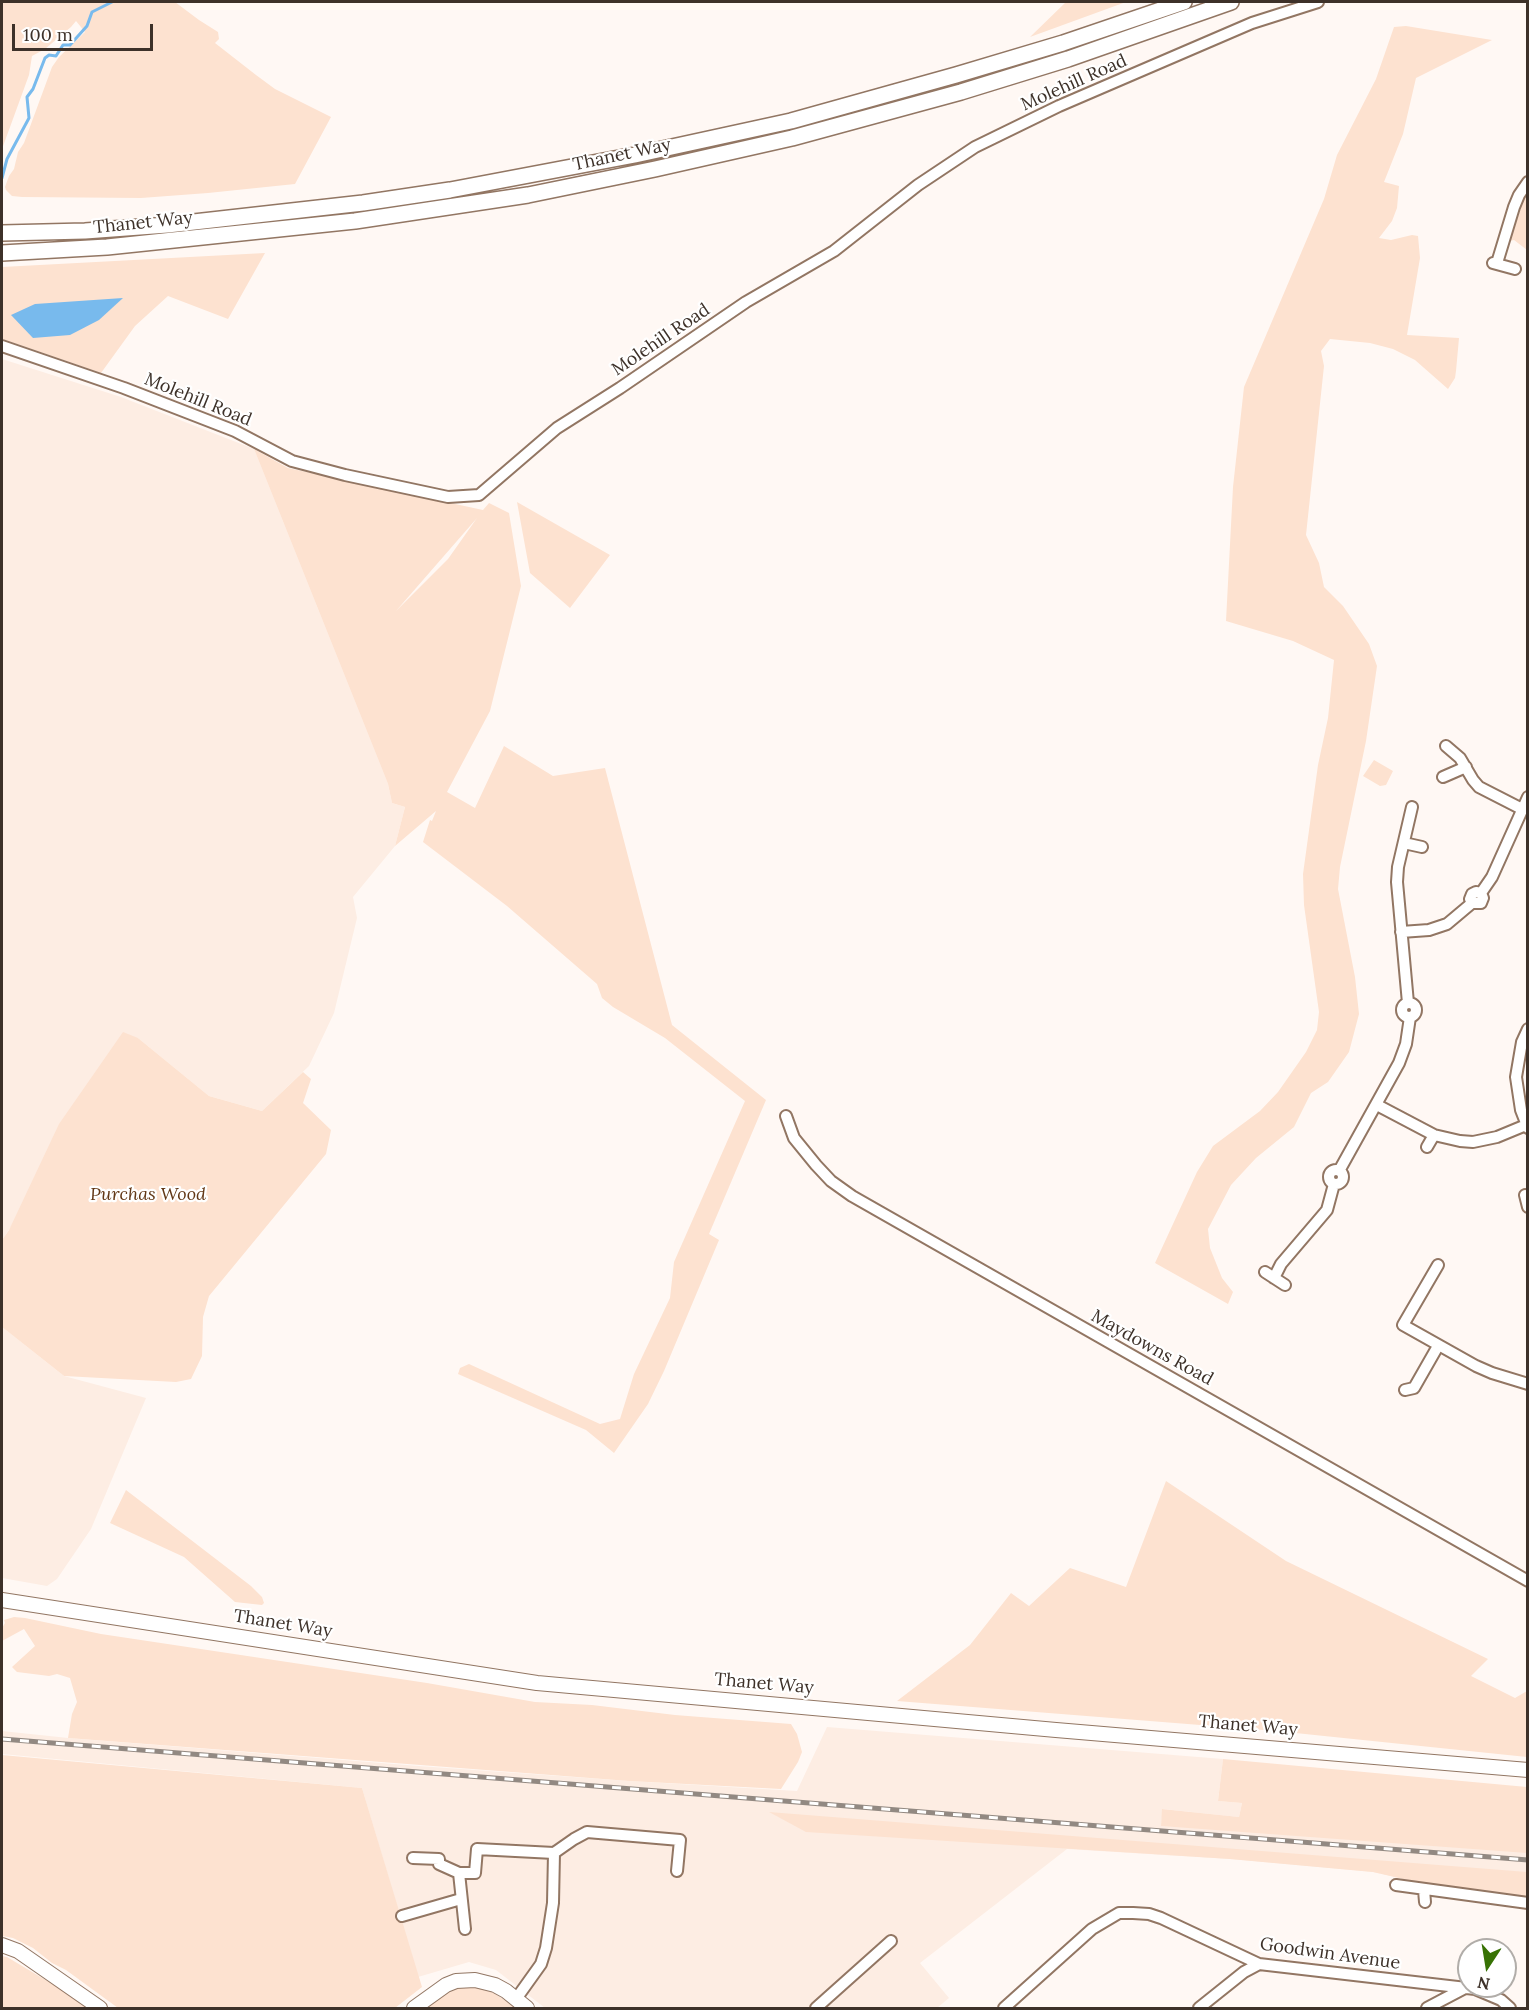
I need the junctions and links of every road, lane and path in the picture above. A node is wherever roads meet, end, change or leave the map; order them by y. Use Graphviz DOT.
graph roads {
  1 [pos="1184,2"];
  2 [pos="1231,2"];
  3 [pos="1318,2"];
  4 [pos="1527,182"];
  5 [pos="2,234"];
  6 [pos="2,253"];
  7 [pos="1515,269"];
  8 [pos="2,346"];
  9 [pos="1446,746"];
  10 [pos="1466,767"];
  11 [pos="1443,777"];
  12 [pos="1527,797"];
  13 [pos="1412,807"];
  14 [pos="1522,808"];
  15 [pos="1404,843"];
  16 [pos="1422,847"];
  17 [pos="1401,932"];
  18 [pos="1527,1029"];
  19 [pos="1377,1105"];
  20 [pos="786,1116"];
  21 [pos="1527,1127"];
  22 [pos="1434,1135"];
  23 [pos="1427,1147"];
  24 [pos="1438,1265"];
  25 [pos="1285,1285"];
  26 [pos="1438,1346"];
  27 [pos="1527,1384"];
  28 [pos="1405,1390"];
  29 [pos="1527,1581"];
  30 [pos="2,1600"];
  31 [pos="1527,1770"];
  32 [pos="554,1853"];
  33 [pos="413,1858"];
  34 [pos="676,1871"];
  35 [pos="459,1873"];
  36 [pos="1396,1885"];
  37 [pos="1424,1890"];
  38 [pos="461,1899"];
  39 [pos="1425,1902"];
  40 [pos="1527,1903"];
  41 [pos="402,1916"];
  42 [pos="465,1929"];
  43 [pos="891,1941"];
  44 [pos="2,1945"];
  45 [pos="1259,1964"];
  46 [pos="1416,1983"];
  47 [pos="1457,1988"];
  48 [pos="1457,1992"];
  49 [pos="1496,1998"];
  50 [pos="516,1999"];
  51 [pos="100,2008"];
  52 [pos="414,2008"];
  53 [pos="527,2008"];
  54 [pos="816,2008"];
  55 [pos="1005,2008"];
  56 [pos="1199,2008"];
  57 [pos="1428,2008"];
  58 [pos="1510,2008"];
  1 -- 5 [label="highway, Thanet Way"];
  2 -- 6 [label="highway, Thanet Way"];
  3 -- 8 [label="street, Molehill Road"];
  4 -- 7 [label="street"];
  9 -- 10 [label="street"];
  10 -- 11 [label="street"];
  10 -- 14 [label="street"];
  12 -- 14 [label="street"];
  13 -- 15 [label="street"];
  14 -- 17 [label="street"];
  15 -- 16 [label="street"];
  15 -- 17 [label="street"];
  17 -- 19 [label="street"];
  18 -- 21 [label="street"];
  19 -- 22 [label="street"];
  19 -- 25 [label="street"];
  20 -- 29 [label="street, Maydowns Road"];
  21 -- 22 [label="street"];
  22 -- 23 [label="street"];
  24 -- 26 [label="street"];
  26 -- 27 [label="street"];
  26 -- 28 [label="street"];
  30 -- 31 [label="main road, Thanet Way"];
  32 -- 34 [label="street"];
  32 -- 35 [label="street"];
  32 -- 50 [label="street"];
  33 -- 35 [label="street"];
  35 -- 38 [label="street"];
  36 -- 37 [label="street"];
  37 -- 39 [label="street"];
  37 -- 40 [label="street"];
  38 -- 41 [label="street"];
  38 -- 42 [label="street"];
  43 -- 54 [label="street"];
  44 -- 51 [label="main road"];
  45 -- 46 [label="street, Goodwin Avenue"];
  45 -- 55 [label="street, Goodwin Avenue"];
  45 -- 56 [label="street"];
  46 -- 47 [label="street, Goodwin Avenue"];
  46 -- 57 [label="street"];
  48 -- 57 [label="street"];
  49 -- 58 [label="street, Goodwin Avenue"];
  50 -- 52 [label="main road"];
  50 -- 53 [label="main road"];
}
